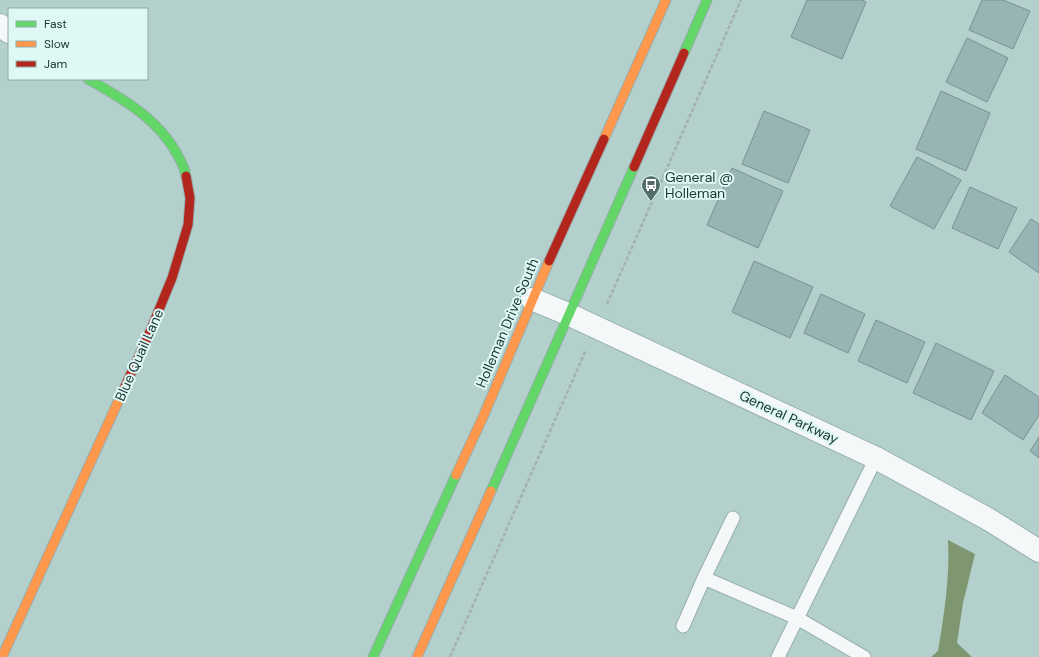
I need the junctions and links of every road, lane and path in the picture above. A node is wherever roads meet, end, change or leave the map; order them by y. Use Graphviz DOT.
graph roads {
  1 [pos="666,0"];
  2 [pos="707,0"];
  3 [pos="0,25"];
  4 [pos="8,31"];
  5 [pos="90,80"];
  6 [pos="532,299"];
  7 [pos="570,315"];
  8 [pos="876,458"];
  9 [pos="733,518"];
  10 [pos="1039,551"];
  11 [pos="704,578"];
  12 [pos="797,618"];
  13 [pos="683,626"];
  14 [pos="2,657"];
  15 [pos="373,657"];
  16 [pos="417,657"];
  17 [pos="778,657"];
  18 [pos="864,657"];
  1 -- 6 [label="street, Holleman Drive South"];
  2 -- 7 [label="street"];
  3 -- 4 [label="street"];
  5 -- 14 [label="street, Blue Quail Lane"];
  6 -- 7 [label="street, General Parkway"];
  6 -- 15 [label="street, Holleman Drive South"];
  7 -- 8 [label="street, General Parkway"];
  7 -- 16 [label="street"];
  8 -- 10 [label="street, General Parkway"];
  8 -- 12 [label="lane"];
  9 -- 11 [label="lane"];
  11 -- 12 [label="lane"];
  11 -- 13 [label="lane"];
  12 -- 17 [label="lane"];
  12 -- 18 [label="lane"];
}
